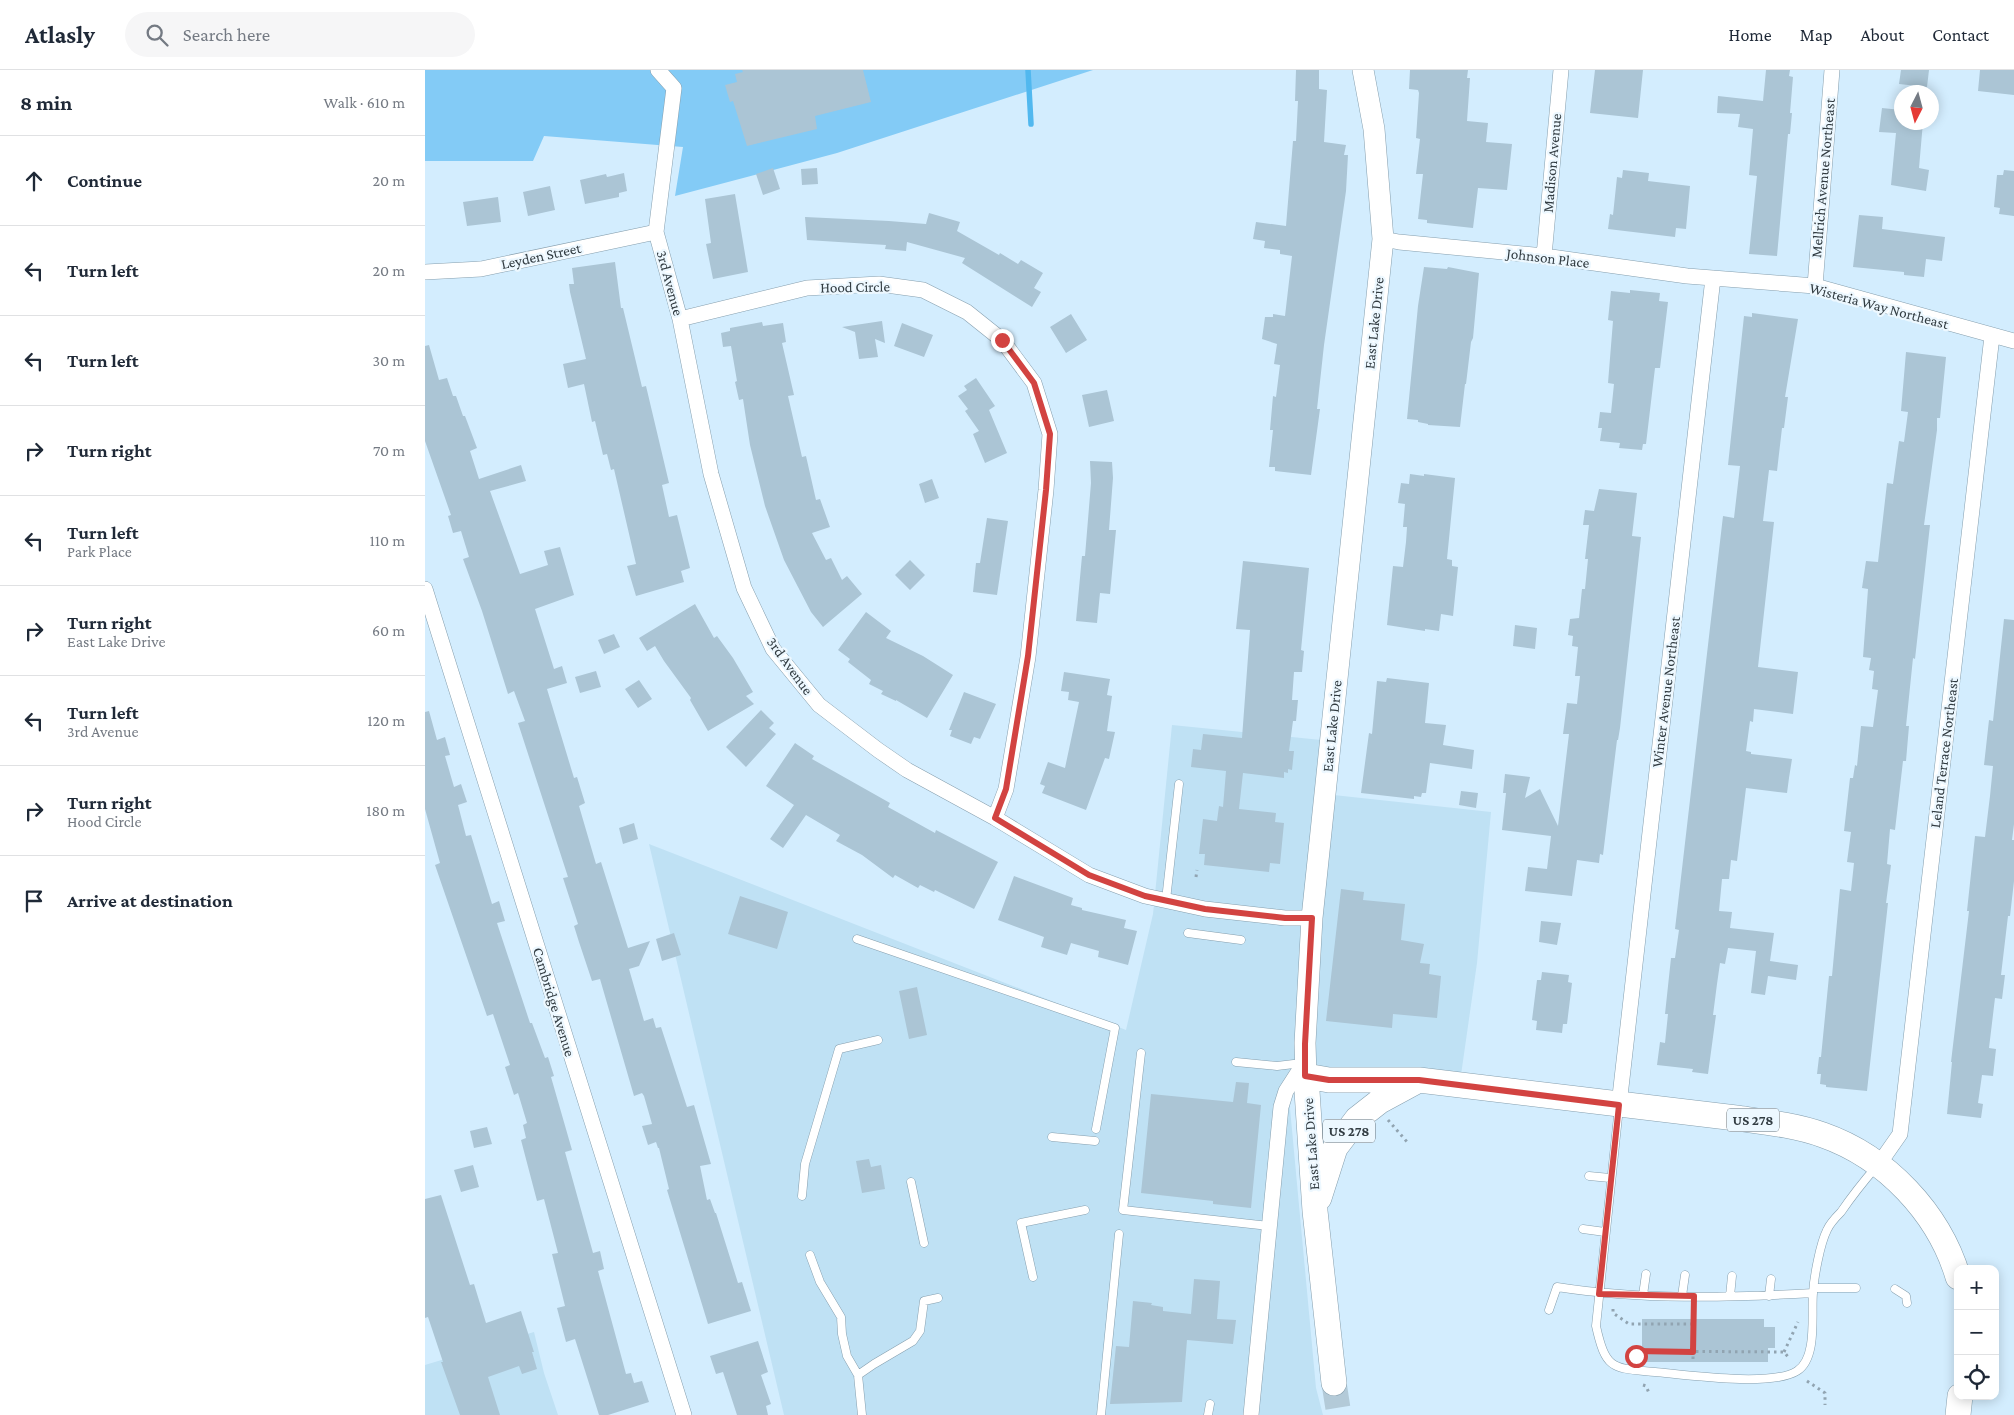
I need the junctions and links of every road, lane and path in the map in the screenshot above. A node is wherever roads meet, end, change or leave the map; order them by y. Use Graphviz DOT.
graph roads {
  1 [pos="658,70"];
  2 [pos="1363,70"];
  3 [pos="1561,70"];
  4 [pos="1832,70"];
  5 [pos="656,232"];
  6 [pos="1383,238"];
  7 [pos="1544,256"];
  8 [pos="425,272"];
  9 [pos="1713,278"];
  10 [pos="1815,286"];
  11 [pos="680,319"];
  12 [pos="1992,336"];
  13 [pos="2014,341"];
  14 [pos="425,589"];
  15 [pos="1179,784"];
  16 [pos="995,818"];
  17 [pos="1197,870"];
  18 [pos="1196,877"];
  19 [pos="1165,900"];
  20 [pos="1312,918"];
  21 [pos="1188,933"];
  22 [pos="857,939"];
  23 [pos="1241,940"];
  24 [pos="878,1040"];
  25 [pos="1141,1053"];
  26 [pos="1235,1062"];
  27 [pos="1305,1070"];
  28 [pos="1419,1080"];
  29 [pos="1619,1105"];
  30 [pos="1393,1124"];
  31 [pos="1096,1128"];
  32 [pos="1052,1137"];
  33 [pos="1095,1142"];
  34 [pos="1408,1143"];
  35 [pos="1879,1164"];
  36 [pos="1589,1176"];
  37 [pos="1610,1178"];
  38 [pos="911,1182"];
  39 [pos="802,1196"];
  40 [pos="1085,1210"];
  41 [pos="1315,1211"];
  42 [pos="1269,1226"];
  43 [pos="1583,1230"];
  44 [pos="1605,1232"];
  45 [pos="1119,1234"];
  46 [pos="924,1243"];
  47 [pos="810,1255"];
  48 [pos="1954,1268"];
  49 [pos="1646,1274"];
  50 [pos="1685,1275"];
  51 [pos="1732,1276"];
  52 [pos="1033,1277"];
  53 [pos="1771,1279"];
  54 [pos="1856,1288"];
  55 [pos="1895,1289"];
  56 [pos="1813,1291"];
  57 [pos="1599,1294"];
  58 [pos="1643,1295"];
  59 [pos="1682,1296"];
  60 [pos="1694,1296"];
  61 [pos="1730,1296"];
  62 [pos="1769,1296"];
  63 [pos="938,1298"];
  64 [pos="1907,1303"];
  65 [pos="1613,1309"];
  66 [pos="1549,1310"];
  67 [pos="1799,1316"];
  68 [pos="1693,1324"];
  69 [pos="1693,1352"];
  70 [pos="1784,1352"];
  71 [pos="1636,1356"];
  72 [pos="1789,1358"];
  73 [pos="1693,1359"];
  74 [pos="858,1376"];
  75 [pos="1807,1381"];
  76 [pos="1334,1383"];
  77 [pos="1644,1386"];
  78 [pos="1649,1394"];
  79 [pos="1960,1400"];
  80 [pos="1209,1404"];
  81 [pos="1825,1405"];
  82 [pos="684,1415"];
  83 [pos="862,1415"];
  84 [pos="1101,1415"];
  85 [pos="1208,1415"];
  86 [pos="1251,1415"];
  87 [pos="1958,1415"];
  1 -- 5 [label="street, 3rd Avenue"];
  2 -- 6 [label="street, East Lake Drive"];
  3 -- 7 [label="street, Madison Avenue"];
  4 -- 10 [label="street, Mellrich Avenue Northeast"];
  5 -- 8 [label="street, Leyden Street"];
  5 -- 11 [label="street, 3rd Avenue"];
  6 -- 7 [label="street, Johnson Place"];
  6 -- 20 [label="street, East Lake Drive"];
  7 -- 9 [label="street, Johnson Place"];
  9 -- 10 [label="street, Wisteria Way Northeast"];
  9 -- 29 [label="street, Winter Avenue Northeast"];
  10 -- 12 [label="street, Wisteria Way Northeast"];
  11 -- 16 [label="street, 3rd Avenue"];
  11 -- 16 [label="street, Hood Circle"];
  12 -- 13 [label="street, Wisteria Way Northeast"];
  12 -- 35 [label="street, Leland Terrace Northeast"];
  14 -- 82 [label="street, Cambridge Avenue"];
  15 -- 19 [label="lane"];
  16 -- 19 [label="street, 3rd Avenue"];
  17 -- 18 [label="path"];
  19 -- 20 [label="street, 3rd Avenue"];
  20 -- 27 [label="street, East Lake Drive"];
  21 -- 23 [label="lane"];
  22 -- 31 [label="lane"];
  24 -- 39 [label="lane"];
  25 -- 42 [label="lane"];
  26 -- 27 [label="lane"];
  27 -- 28 [label="main road, US 278"];
  27 -- 41 [label="main road, East Lake Drive / US 278"];
  27 -- 42 [label="street"];
  28 -- 29 [label="main road, US 278"];
  28 -- 41 [label="main road, US 278"];
  29 -- 35 [label="main road, US 278"];
  29 -- 37 [label="lane"];
  30 -- 34 [label="path"];
  32 -- 33 [label="lane"];
  35 -- 48 [label="main road, US 278"];
  35 -- 56 [label="lane"];
  36 -- 37 [label="lane"];
  37 -- 44 [label="lane"];
  38 -- 46 [label="lane"];
  40 -- 52 [label="lane"];
  41 -- 76 [label="main road, East Lake Drive / US 278"];
  42 -- 86 [label="street"];
  43 -- 44 [label="lane"];
  44 -- 57 [label="lane"];
  45 -- 84 [label="lane"];
  47 -- 74 [label="lane"];
  49 -- 58 [label="lane"];
  50 -- 59 [label="lane"];
  51 -- 61 [label="lane"];
  53 -- 62 [label="lane"];
  54 -- 56 [label="lane"];
  55 -- 64 [label="lane"];
  56 -- 57 [label="lane"];
  56 -- 62 [label="lane"];
  57 -- 58 [label="lane"];
  57 -- 66 [label="lane"];
  58 -- 59 [label="lane"];
  59 -- 60 [label="lane"];
  60 -- 61 [label="lane"];
  60 -- 68 [label="path"];
  61 -- 62 [label="lane"];
  63 -- 74 [label="lane"];
  65 -- 68 [label="path"];
  67 -- 70 [label="path"];
  68 -- 69 [label="path"];
  69 -- 70 [label="path"];
  69 -- 71 [label="path"];
  69 -- 73 [label="path"];
  70 -- 72 [label="path"];
  74 -- 83 [label="lane"];
  75 -- 81 [label="path"];
  77 -- 78 [label="path"];
  79 -- 87 [label="main road"];
  80 -- 85 [label="lane"];
}
